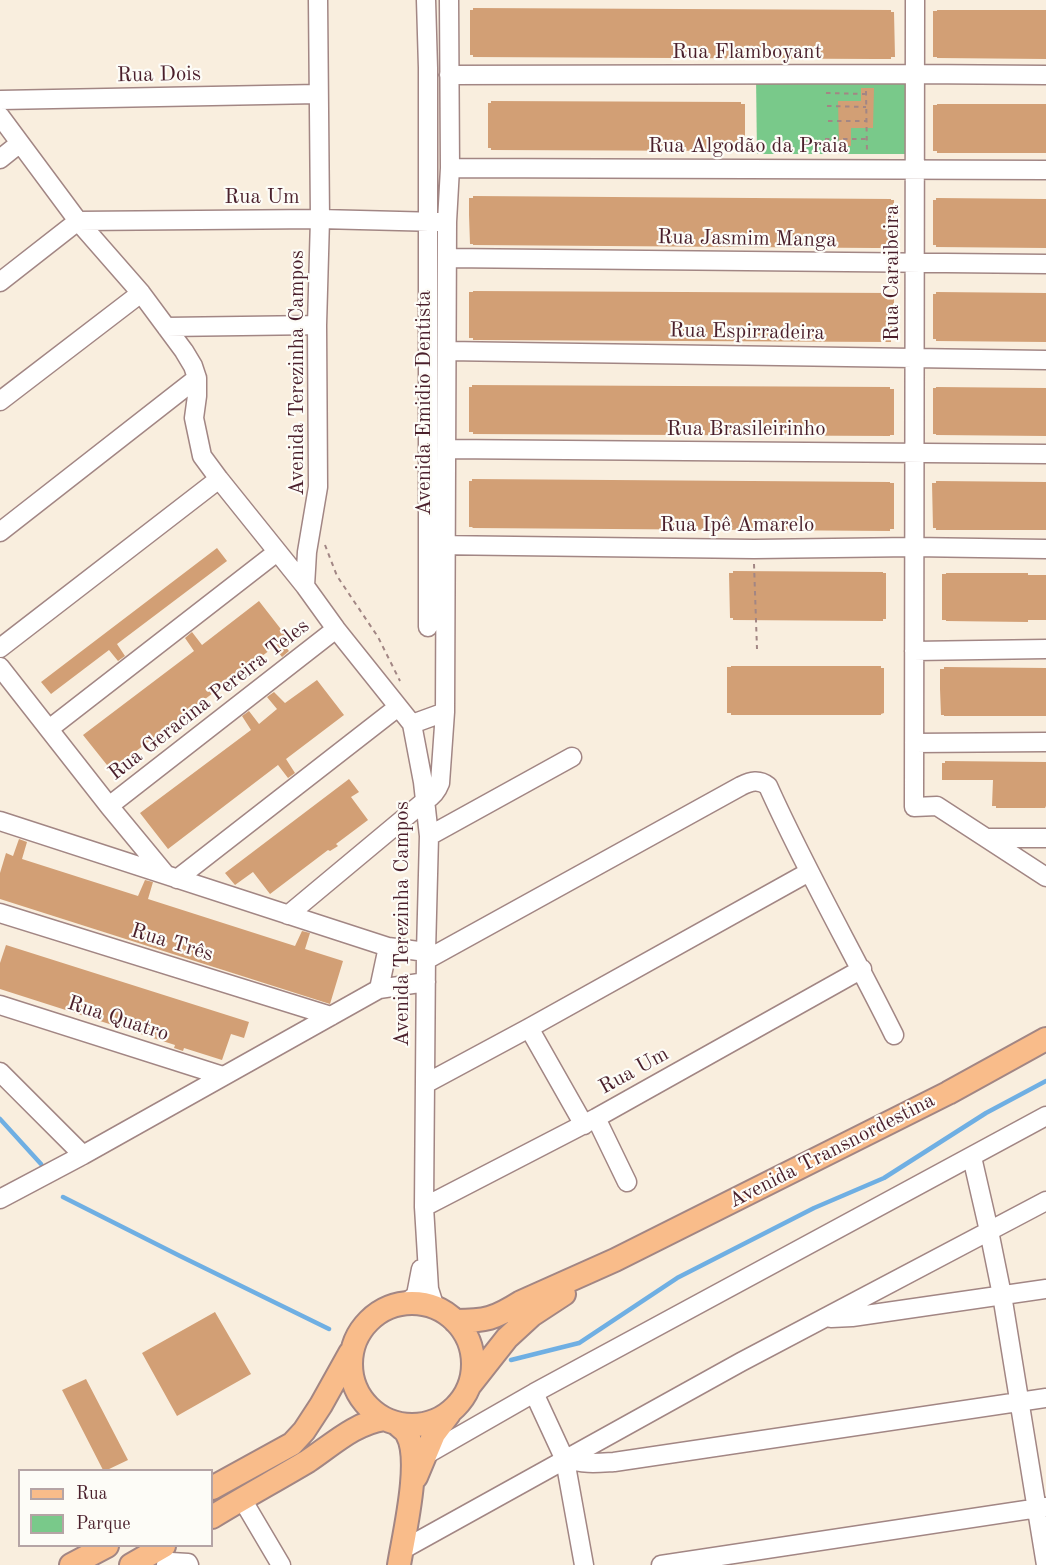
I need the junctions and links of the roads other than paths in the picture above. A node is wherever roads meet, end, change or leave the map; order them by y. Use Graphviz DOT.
graph roads {
  1 [pos="318,0"];
  2 [pos="426,0"];
  3 [pos="449,0"];
  4 [pos="915,0"];
  5 [pos="915,74"];
  6 [pos="449,75"];
  7 [pos="1046,75"];
  8 [pos="318,94"];
  9 [pos="0,100"];
  10 [pos="0,116"];
  11 [pos="20,143"];
  12 [pos="0,159"];
  13 [pos="450,168"];
  14 [pos="915,169"];
  15 [pos="1046,170"];
  16 [pos="320,219"];
  17 [pos="78,221"];
  18 [pos="428,221"];
  19 [pos="447,222"];
  20 [pos="447,258"];
  21 [pos="914,263"];
  22 [pos="1046,264"];
  23 [pos="0,282"];
  24 [pos="141,293"];
  25 [pos="317,326"];
  26 [pos="166,327"];
  27 [pos="447,351"];
  28 [pos="914,357"];
  29 [pos="1046,360"];
  30 [pos="197,378"];
  31 [pos="0,402"];
  32 [pos="446,449"];
  33 [pos="914,453"];
  34 [pos="1046,454"];
  35 [pos="219,479"];
  36 [pos="0,532"];
  37 [pos="437,545"];
  38 [pos="913,547"];
  39 [pos="1046,549"];
  40 [pos="277,552"];
  41 [pos="305,586"];
  42 [pos="428,627"];
  43 [pos="336,629"];
  44 [pos="0,648"];
  45 [pos="1046,649"];
  46 [pos="914,651"];
  47 [pos="0,667"];
  48 [pos="398,707"];
  49 [pos="445,712"];
  50 [pos="412,724"];
  51 [pos="49,729"];
  52 [pos="1046,742"];
  53 [pos="914,743"];
  54 [pos="572,758"];
  55 [pos="426,800"];
  56 [pos="109,806"];
  57 [pos="0,821"];
  58 [pos="429,836"];
  59 [pos="988,838"];
  60 [pos="1046,838"];
  61 [pos="809,872"];
  62 [pos="172,877"];
  63 [pos="1046,878"];
  64 [pos="0,913"];
  65 [pos="288,915"];
  66 [pos="388,947"];
  67 [pos="426,956"];
  68 [pos="862,969"];
  69 [pos="426,982"];
  70 [pos="380,989"];
  71 [pos="0,1005"];
  72 [pos="330,1016"];
  73 [pos="530,1028"];
  74 [pos="894,1035"];
  75 [pos="1046,1039"];
  76 [pos="0,1072"];
  77 [pos="223,1076"];
  78 [pos="425,1084"];
  79 [pos="1046,1116"];
  80 [pos="590,1121"];
  81 [pos="83,1155"];
  82 [pos="972,1157"];
  83 [pos="627,1182"];
  84 [pos="4,1190"];
  85 [pos="1046,1201"];
  86 [pos="424,1207"];
  87 [pos="425,1228"];
  88 [pos="989,1231"];
  89 [pos="615,1260"];
  90 [pos="1046,1289"];
  91 [pos="1002,1296"];
  92 [pos="406,1303"];
  93 [pos="435,1308"];
  94 [pos="825,1318"];
  95 [pos="455,1321"];
  96 [pos="351,1351"];
  97 [pos="469,1387"];
  98 [pos="534,1393"];
  99 [pos="1046,1398"];
  100 [pos="1020,1401"];
  101 [pos="450,1413"];
  102 [pos="391,1422"];
  103 [pos="424,1455"];
  104 [pos="566,1459"];
  105 [pos="213,1487"];
  106 [pos="411,1490"];
  107 [pos="242,1499"];
  108 [pos="1041,1508"];
  109 [pos="213,1516"];
  110 [pos="103,1547"];
  111 [pos="161,1547"];
  112 [pos="401,1557"];
  113 [pos="71,1565"];
  114 [pos="131,1565"];
  115 [pos="165,1565"];
  116 [pos="189,1565"];
  117 [pos="281,1565"];
  118 [pos="584,1565"];
  119 [pos="661,1565"];
  120 [pos="1046,1565"];
  1 -- 8 [label="street, Avenida Terezinha Campos"];
  2 -- 18 [label="street, Avenida Emidio Dentista"];
  3 -- 6 [label="street, Avenida Emidio Dentista"];
  4 -- 5 [label="street, Rua Caraibeira"];
  5 -- 6 [label="street, Rua Flamboyant"];
  5 -- 7 [label="street, Rua Flamboyant"];
  5 -- 14 [label="street, Rua Caraibeira"];
  6 -- 13 [label="street, Avenida Emidio Dentista"];
  8 -- 9 [label="street, Rua Dois"];
  8 -- 16 [label="street, Avenida Terezinha Campos"];
  10 -- 11 [label="street"];
  11 -- 12 [label="street"];
  11 -- 17 [label="street"];
  13 -- 14 [label="street, Rua Algodão da Praia"];
  13 -- 19 [label="street, Avenida Emidio Dentista"];
  14 -- 15 [label="street, Rua Algodão da Praia"];
  14 -- 21 [label="street, Rua Caraibeira"];
  16 -- 17 [label="street, Rua Um"];
  16 -- 18 [label="street, Rua Um"];
  16 -- 25 [label="street, Avenida Terezinha Campos"];
  17 -- 23 [label="street"];
  17 -- 24 [label="street"];
  18 -- 19 [label="street, Rua Um"];
  18 -- 37 [label="street, Avenida Emidio Dentista"];
  19 -- 20 [label="street, Avenida Emidio Dentista"];
  20 -- 21 [label="street, Rua Jasmim Manga"];
  20 -- 27 [label="street, Avenida Emidio Dentista"];
  21 -- 22 [label="street, Rua Jasmim Manga"];
  21 -- 28 [label="street, Rua Caraibeira"];
  24 -- 26 [label="street"];
  24 -- 31 [label="street"];
  25 -- 26 [label="street"];
  25 -- 41 [label="street, Avenida Terezinha Campos"];
  26 -- 30 [label="street"];
  27 -- 28 [label="street, Rua Espirradeira"];
  27 -- 32 [label="street, Avenida Emidio Dentista"];
  28 -- 29 [label="street, Rua Espirradeira"];
  28 -- 33 [label="street, Rua Caraibeira"];
  30 -- 35 [label="street, Avenida Terezinha Campos"];
  30 -- 36 [label="street"];
  32 -- 33 [label="street, Rua Brasileirinho"];
  32 -- 37 [label="street, Avenida Emidio Dentista"];
  33 -- 34 [label="street, Rua Brasileirinho"];
  33 -- 38 [label="street, Rua Caraibeira"];
  35 -- 40 [label="street, Avenida Terezinha Campos"];
  35 -- 44 [label="street"];
  37 -- 38 [label="street, Rua Ipê Amarelo"];
  37 -- 42 [label="street, Avenida Emidio Dentista"];
  37 -- 49 [label="street, Avenida Emidio Dentista"];
  38 -- 39 [label="street, Rua Ipê Amarelo"];
  38 -- 46 [label="street, Rua Caraibeira"];
  40 -- 41 [label="street, Avenida Terezinha Campos"];
  40 -- 51 [label="street"];
  41 -- 43 [label="street, Avenida Terezinha Campos"];
  43 -- 48 [label="street, Avenida Terezinha Campos"];
  43 -- 56 [label="street, Rua Geracina Pereira Teles"];
  45 -- 46 [label="street"];
  46 -- 53 [label="street, Rua Caraibeira"];
  47 -- 51 [label="street, Rua Geracina Pereira Teles"];
  48 -- 50 [label="street, Avenida Terezinha Campos"];
  48 -- 62 [label="street"];
  49 -- 50 [label="street"];
  49 -- 55 [label="street, Avenida Emidio Dentista"];
  50 -- 55 [label="street, Avenida Terezinha Campos"];
  51 -- 56 [label="street, Rua Geracina Pereira Teles"];
  52 -- 53 [label="street"];
  53 -- 59 [label="street, Rua Caraibeira"];
  54 -- 58 [label="street"];
  55 -- 58 [label="street, Avenida Terezinha Campos"];
  55 -- 65 [label="street, Avenida Emidio Dentista"];
  56 -- 62 [label="street, Rua Geracina Pereira Teles"];
  57 -- 62 [label="street"];
  58 -- 67 [label="street, Avenida Terezinha Campos"];
  59 -- 60 [label="street"];
  59 -- 63 [label="street"];
  61 -- 67 [label="street"];
  61 -- 68 [label="street"];
  61 -- 73 [label="street"];
  62 -- 65 [label="street"];
  64 -- 72 [label="street, Rua Três"];
  65 -- 66 [label="street"];
  66 -- 67 [label="street"];
  66 -- 70 [label="street"];
  67 -- 69 [label="street, Avenida Terezinha Campos"];
  68 -- 74 [label="street"];
  68 -- 80 [label="street, Rua Um"];
  69 -- 70 [label="street"];
  69 -- 78 [label="street, Avenida Terezinha Campos"];
  70 -- 72 [label="street"];
  71 -- 77 [label="street, Rua Quatro"];
  72 -- 77 [label="street"];
  73 -- 78 [label="street"];
  73 -- 80 [label="street"];
  75 -- 89 [label="main road, Avenida Transnordestina"];
  76 -- 81 [label="street"];
  77 -- 81 [label="street"];
  78 -- 86 [label="street, Avenida Terezinha Campos"];
  79 -- 82 [label="street"];
  80 -- 83 [label="street"];
  80 -- 86 [label="street, Rua Um"];
  81 -- 84 [label="street"];
  82 -- 88 [label="street"];
  82 -- 98 [label="street"];
  85 -- 88 [label="street"];
  86 -- 87 [label="street, Avenida Terezinha Campos"];
  87 -- 92 [label="street"];
  87 -- 93 [label="street"];
  88 -- 91 [label="street"];
  88 -- 94 [label="street"];
  89 -- 95 [label="main road, Avenida Transnordestina"];
  89 -- 97 [label="main road, Avenida Transnordestina"];
  90 -- 91 [label="street"];
  91 -- 94 [label="street"];
  91 -- 100 [label="street"];
  92 -- 93 [label="main road"];
  92 -- 96 [label="main road"];
  93 -- 95 [label="main road"];
  94 -- 104 [label="street"];
  95 -- 97 [label="main road"];
  96 -- 102 [label="main road"];
  96 -- 105 [label="main road"];
  97 -- 101 [label="main road"];
  98 -- 103 [label="street"];
  98 -- 104 [label="street"];
  99 -- 100 [label="street"];
  100 -- 104 [label="street"];
  100 -- 108 [label="street"];
  101 -- 102 [label="main road"];
  101 -- 103 [label="main road"];
  102 -- 106 [label="main road"];
  102 -- 107 [label="main road"];
  103 -- 106 [label="main road"];
  104 -- 112 [label="street"];
  104 -- 118 [label="street"];
  106 -- 112 [label="main road"];
  107 -- 109 [label="main road"];
  107 -- 117 [label="street"];
  108 -- 119 [label="street"];
  108 -- 120 [label="street"];
  110 -- 113 [label="main road"];
  111 -- 114 [label="main road"];
  115 -- 116 [label="street"];
}
